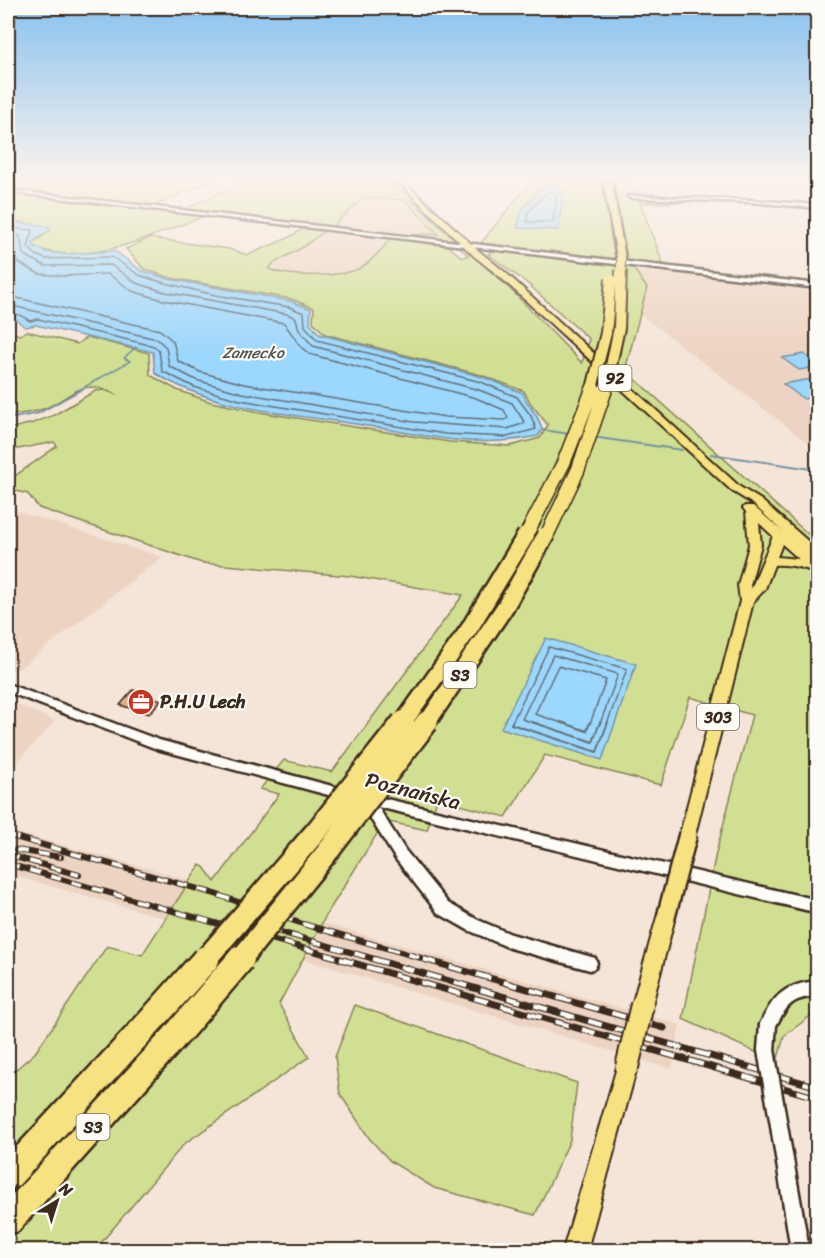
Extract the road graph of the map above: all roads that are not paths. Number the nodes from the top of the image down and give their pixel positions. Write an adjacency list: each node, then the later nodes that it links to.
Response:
1 (408, 238): 5 (street)
2 (463, 238): 5 (main road, 92)
3 (610, 238): 6 (highway, S3)
4 (611, 238): 6 (highway, S3)
5 (471, 245): 7 (street); 8 (main road, 92)
6 (612, 251): 20 (highway, S3, bridge); 21 (highway, S3, bridge)
7 (818, 286)
8 (736, 489): 9 (main road, 92); 10 (main road, 92)
9 (752, 511): 10 (main road, 92); 11 (main road, 303)
10 (786, 535): 11 (main road); 12 (main road, 303); 13 (main road, 92)
11 (756, 545): 14 (main road, 303)
12 (770, 561): 13 (main road); 14 (main road, 303)
13 (816, 564)
14 (747, 600): 22 (main road, 303, bridge)
15 (8, 688): 16 (street, Poznańska)
16 (365, 799): 17 (street, Poznańska); 18 (street)
17 (818, 907)
18 (590, 963)
19 (818, 988): 23 (street, bridge)
20 (8, 1176)
21 (8, 1221)
22 (575, 1251)
23 (800, 1251)

